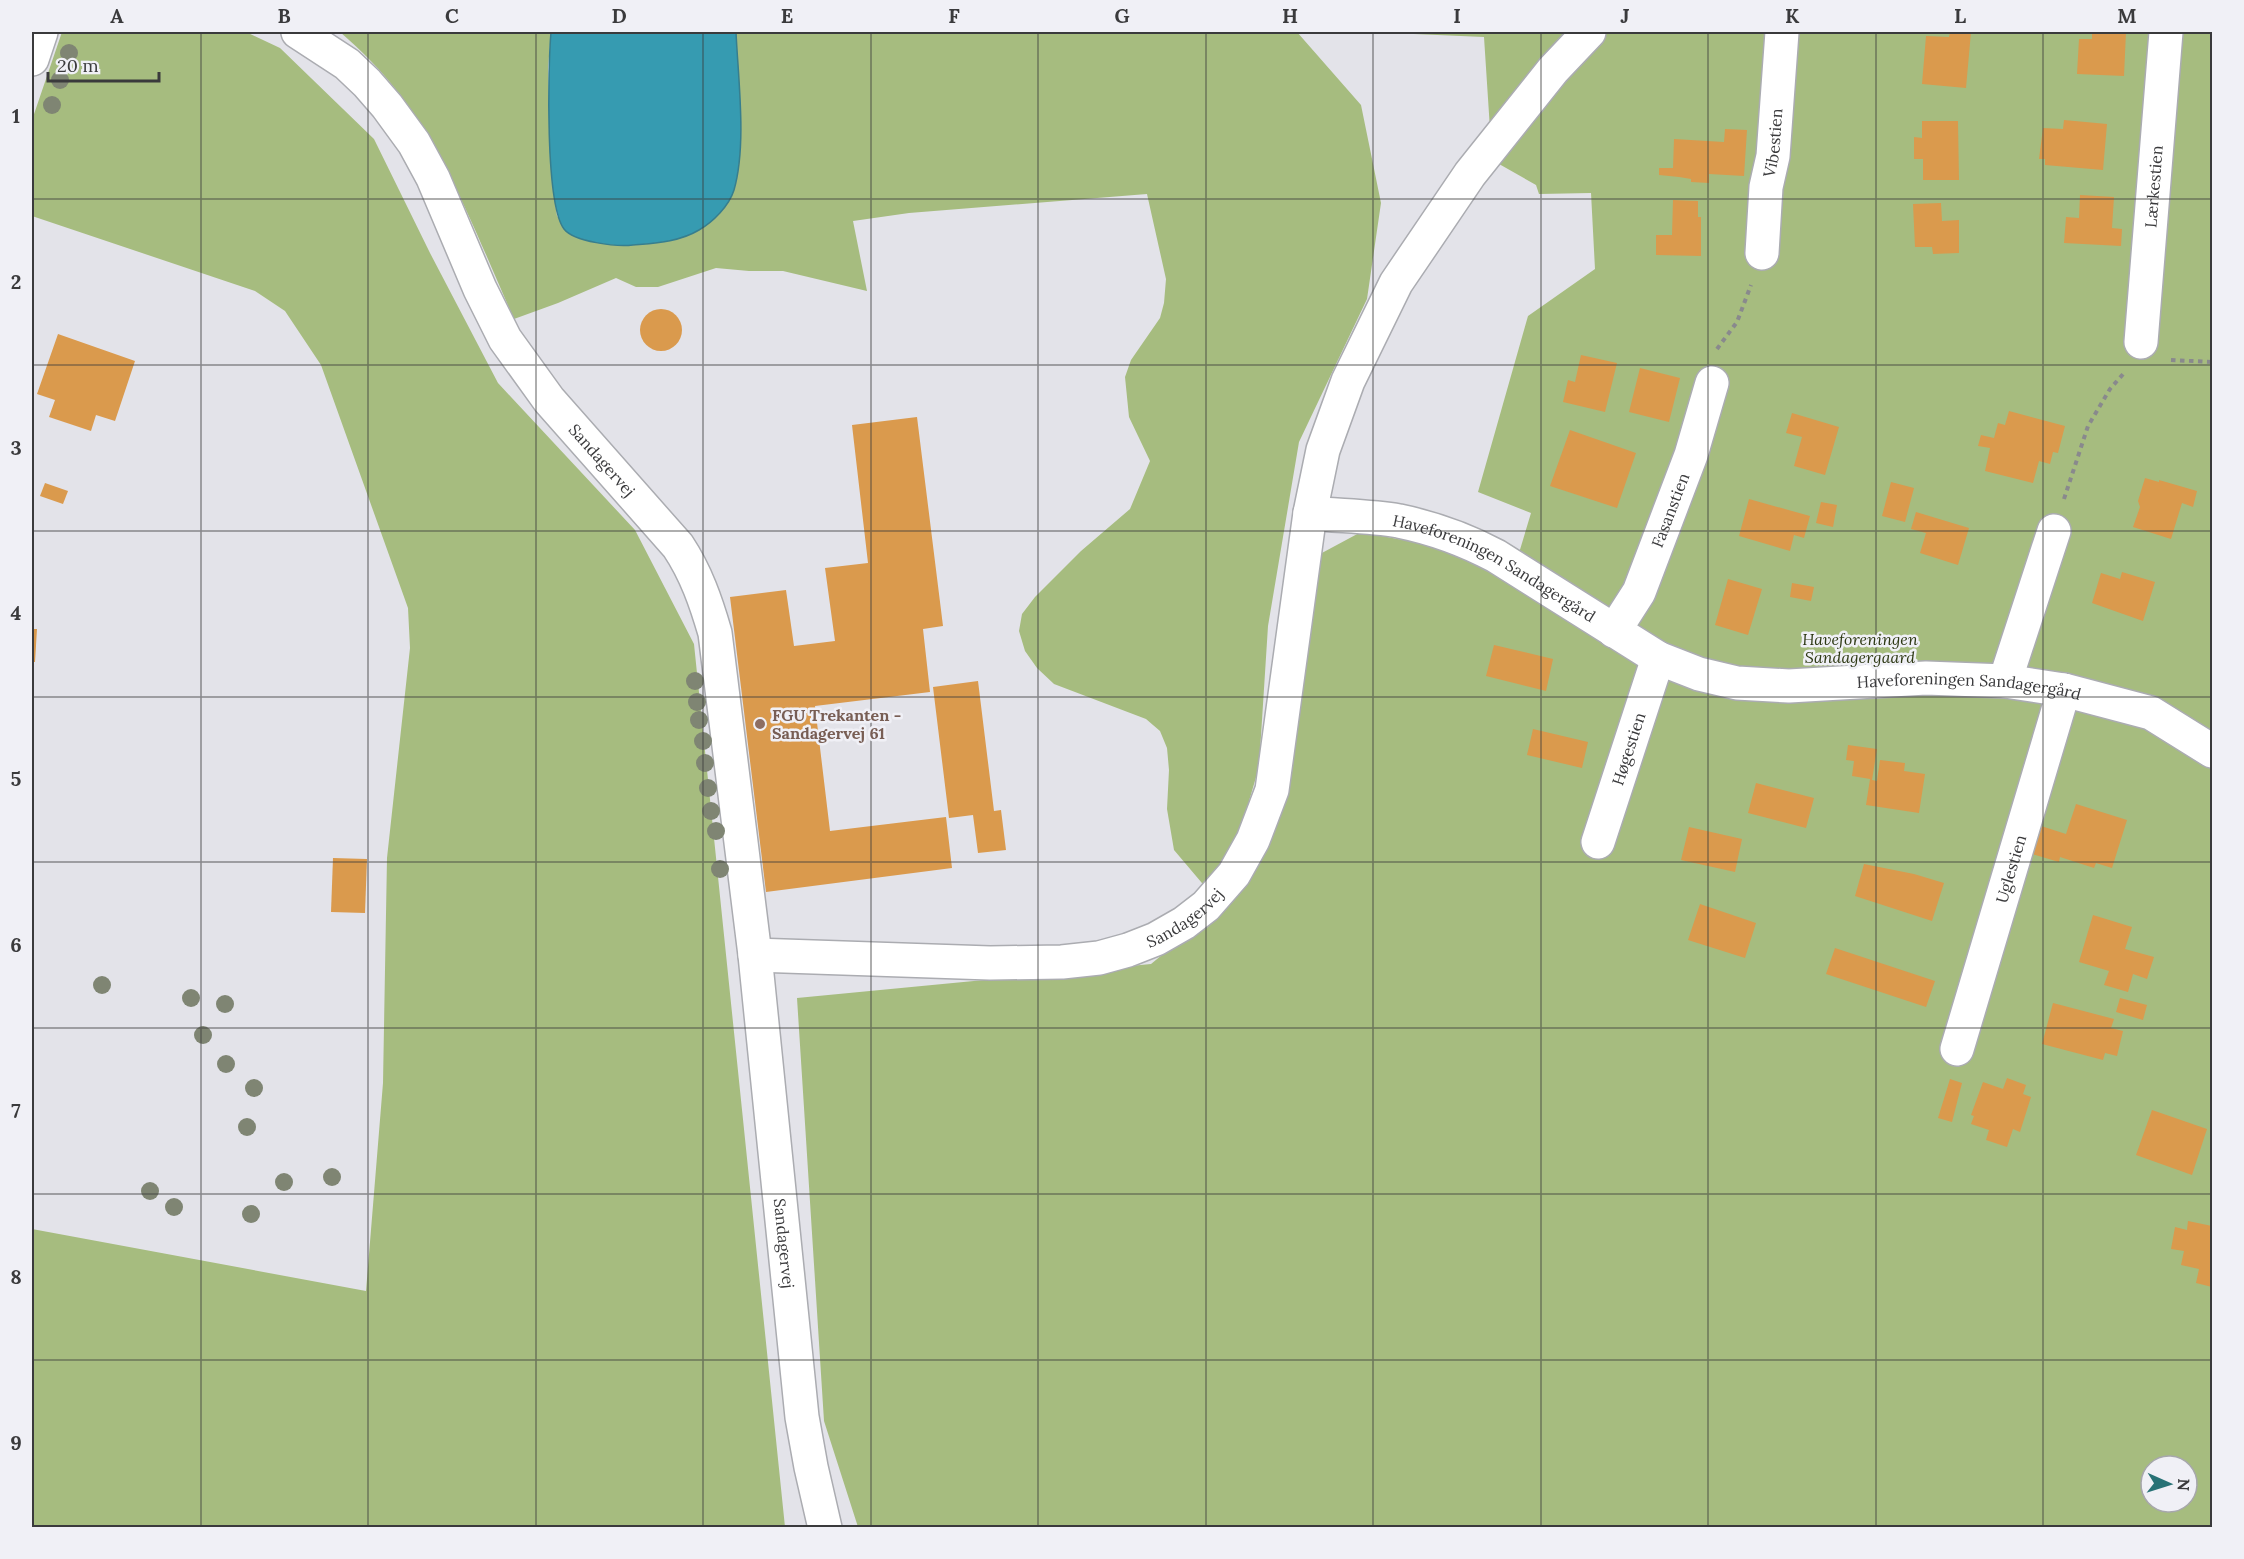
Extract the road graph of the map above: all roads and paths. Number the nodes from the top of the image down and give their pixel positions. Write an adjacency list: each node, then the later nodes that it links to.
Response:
1 (41, 32): 6 (street)
2 (298, 32): 18 (street, Sandagervej)
3 (1589, 32): 10 (street)
4 (1782, 32): 7 (street, Vibestien)
5 (2166, 32): 8 (street, Lærkestien)
6 (32, 59)
7 (1762, 253): 9 (path)
8 (2140, 342): 11 (path)
9 (1712, 383): 12 (street, Fasanstien)
10 (1310, 513): 12 (street, Haveforeningen Sandagergård); 18 (street, Sandagervej)
11 (2054, 531): 14 (street)
12 (1614, 631): 13 (street, Haveforeningen Sandagergård)
13 (1658, 658): 14 (street, Haveforeningen Sandagergård); 17 (street, Høgestien)
14 (2005, 681): 15 (street, Haveforeningen Sandagergård)
15 (2064, 690): 16 (street, Haveforeningen Sandagergård); 19 (street, Uglestien)
16 (2212, 751)
17 (1598, 842)
18 (755, 955): 20 (street, Sandagervej)
19 (1957, 1049)
20 (825, 1527)

